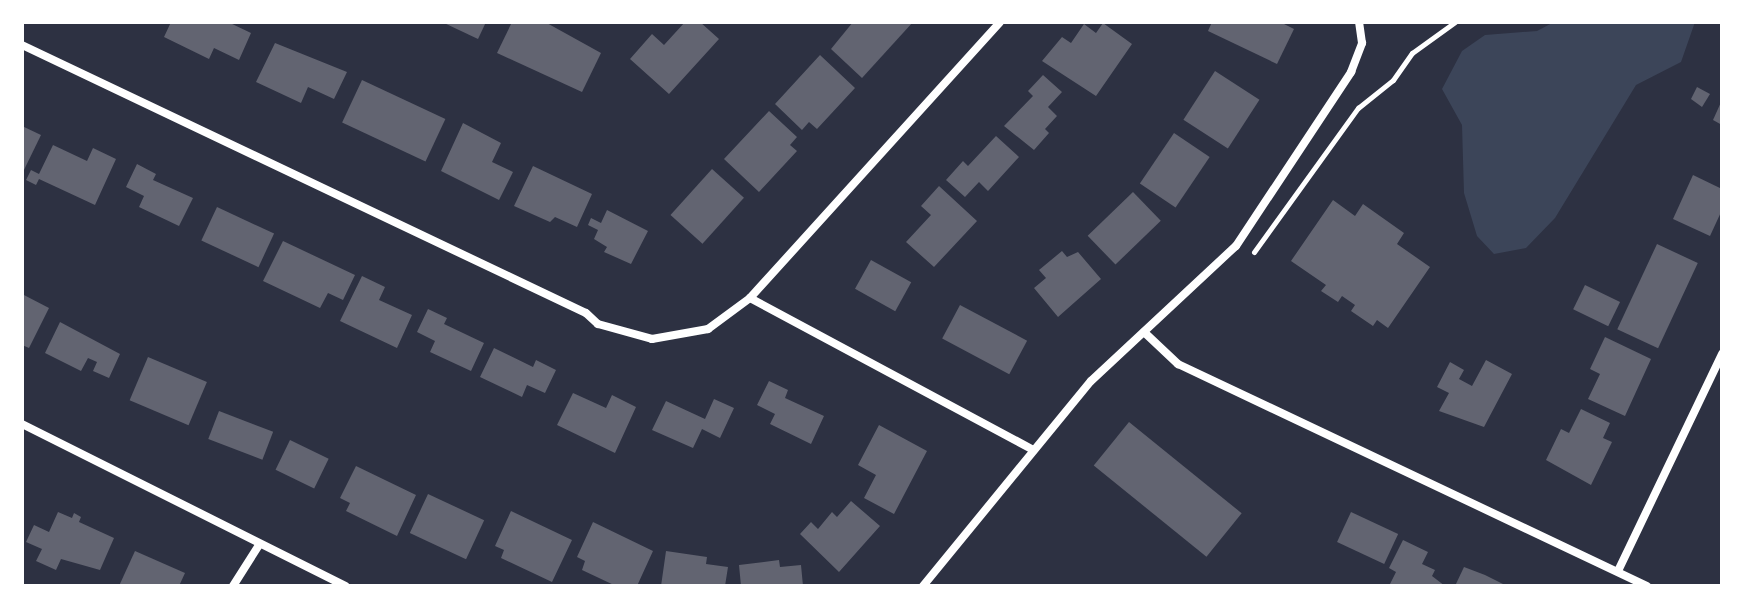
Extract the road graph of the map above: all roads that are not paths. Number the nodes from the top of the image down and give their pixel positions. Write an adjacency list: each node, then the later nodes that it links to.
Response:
1 (1000, 22): 4 (street)
2 (1359, 22): 5 (street)
3 (22, 45): 4 (street)
4 (750, 298): 8 (street)
5 (1144, 332): 8 (street); 10 (street)
6 (1722, 354): 10 (street)
7 (22, 424): 9 (street)
8 (1032, 449): 13 (street)
9 (259, 545): 11 (street); 12 (street)
10 (1618, 571): 14 (street)
11 (233, 586)
12 (346, 586)
13 (923, 586)
14 (1647, 586)

